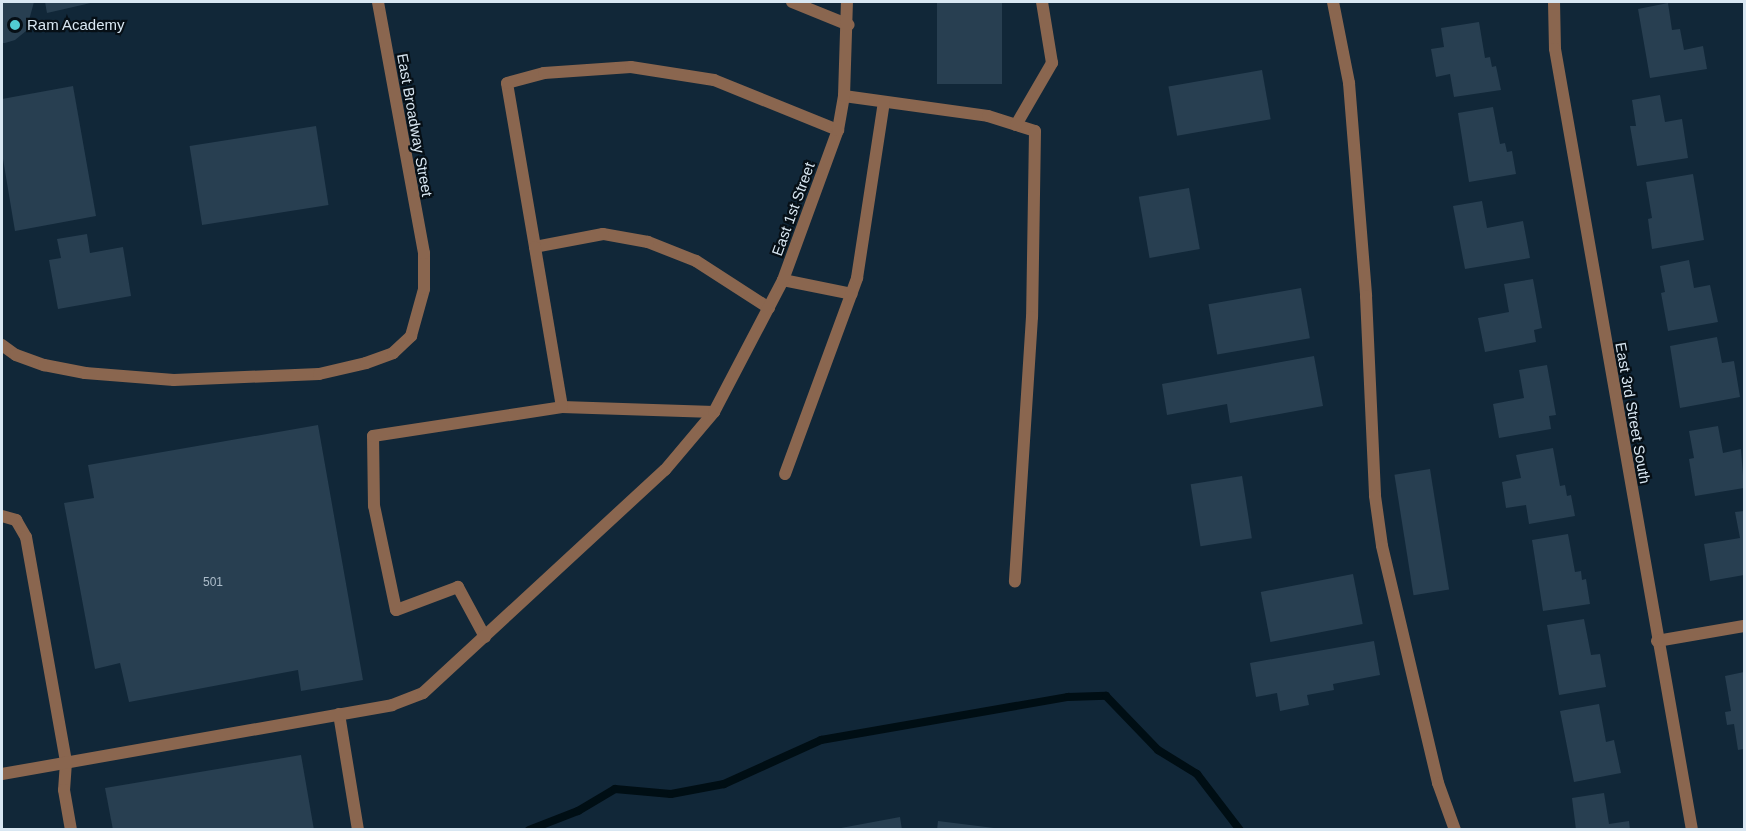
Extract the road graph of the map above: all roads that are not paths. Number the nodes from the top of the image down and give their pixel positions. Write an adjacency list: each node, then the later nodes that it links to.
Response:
1 (378, 2): 16 (street, East Broadway Street)
2 (792, 2): 7 (street)
3 (847, 2): 7 (street, East 1st Street)
4 (1042, 2): 10 (street)
5 (1333, 2): 30 (street)
6 (1554, 2): 24 (street, East 3rd Street South)
7 (849, 25): 8 (street, East 1st Street)
8 (844, 96): 9 (street); 11 (street, East 1st Street)
9 (884, 102): 10 (street); 14 (street)
10 (1016, 125): 21 (street)
11 (838, 130): 12 (street); 13 (street, East 1st Street)
12 (535, 247): 15 (street); 17 (street)
13 (783, 280): 14 (street); 15 (street, East 1st Street)
14 (852, 294): 19 (street)
15 (770, 308): 18 (street, East 1st Street)
16 (2, 345)
17 (562, 407): 18 (street); 23 (street)
18 (714, 412): 23 (street, East 1st Street)
19 (785, 474)
20 (2, 516): 26 (street)
21 (1015, 581)
22 (1744, 626): 24 (street)
23 (485, 637): 25 (street, East 1st Street)
24 (1657, 641): 31 (street, East 3rd Street South)
25 (339, 714): 26 (street, East 1st Street); 29 (street)
26 (66, 762): 27 (street, East 1st Street); 28 (street)
27 (2, 774)
28 (71, 830)
29 (358, 830)
30 (1455, 830)
31 (1692, 830)

